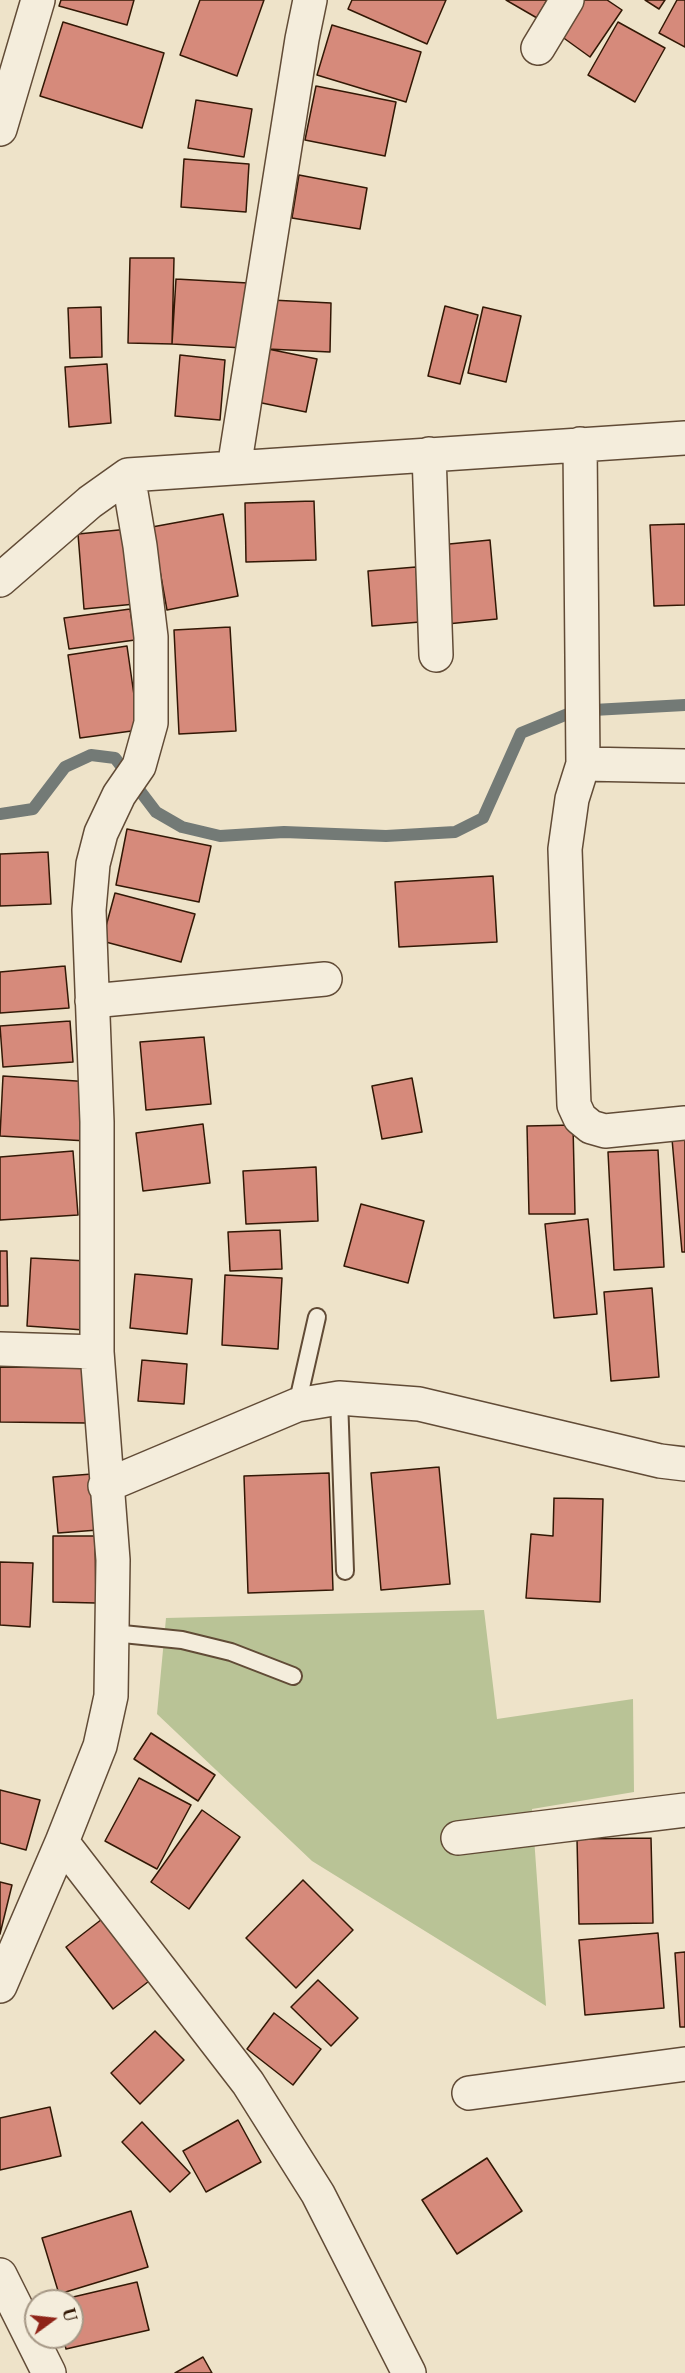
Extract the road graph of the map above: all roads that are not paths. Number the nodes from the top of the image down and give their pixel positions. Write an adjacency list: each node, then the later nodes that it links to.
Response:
1 (38, 0): 5 (street)
2 (310, 0): 9 (street)
3 (567, 0): 4 (street)
4 (538, 48)
5 (0, 129)
6 (685, 438): 7 (street)
7 (580, 444): 8 (street); 13 (street)
8 (429, 454): 9 (street); 12 (street)
9 (234, 468): 10 (street)
10 (128, 475): 11 (street); 16 (street)
11 (0, 580)
12 (436, 655)
13 (583, 750): 14 (street); 17 (street)
14 (685, 766)
15 (325, 980): 16 (street)
16 (92, 1001): 20 (street)
17 (685, 1123)
18 (317, 1317): 22 (lane)
19 (0, 1349): 20 (street)
20 (97, 1352): 24 (street)
21 (339, 1398): 22 (street); 23 (street); 25 (lane)
22 (297, 1405): 24 (street)
23 (685, 1464)
24 (105, 1486): 26 (street)
25 (345, 1571)
26 (113, 1633): 27 (lane); 30 (street)
27 (293, 1676)
28 (685, 1810): 29 (street)
29 (458, 1838)
30 (62, 1842): 31 (street); 36 (street)
31 (0, 1986)
32 (685, 2064): 33 (street)
33 (469, 2093)
34 (0, 2275): 35 (street)
35 (49, 2373)
36 (409, 2373)

